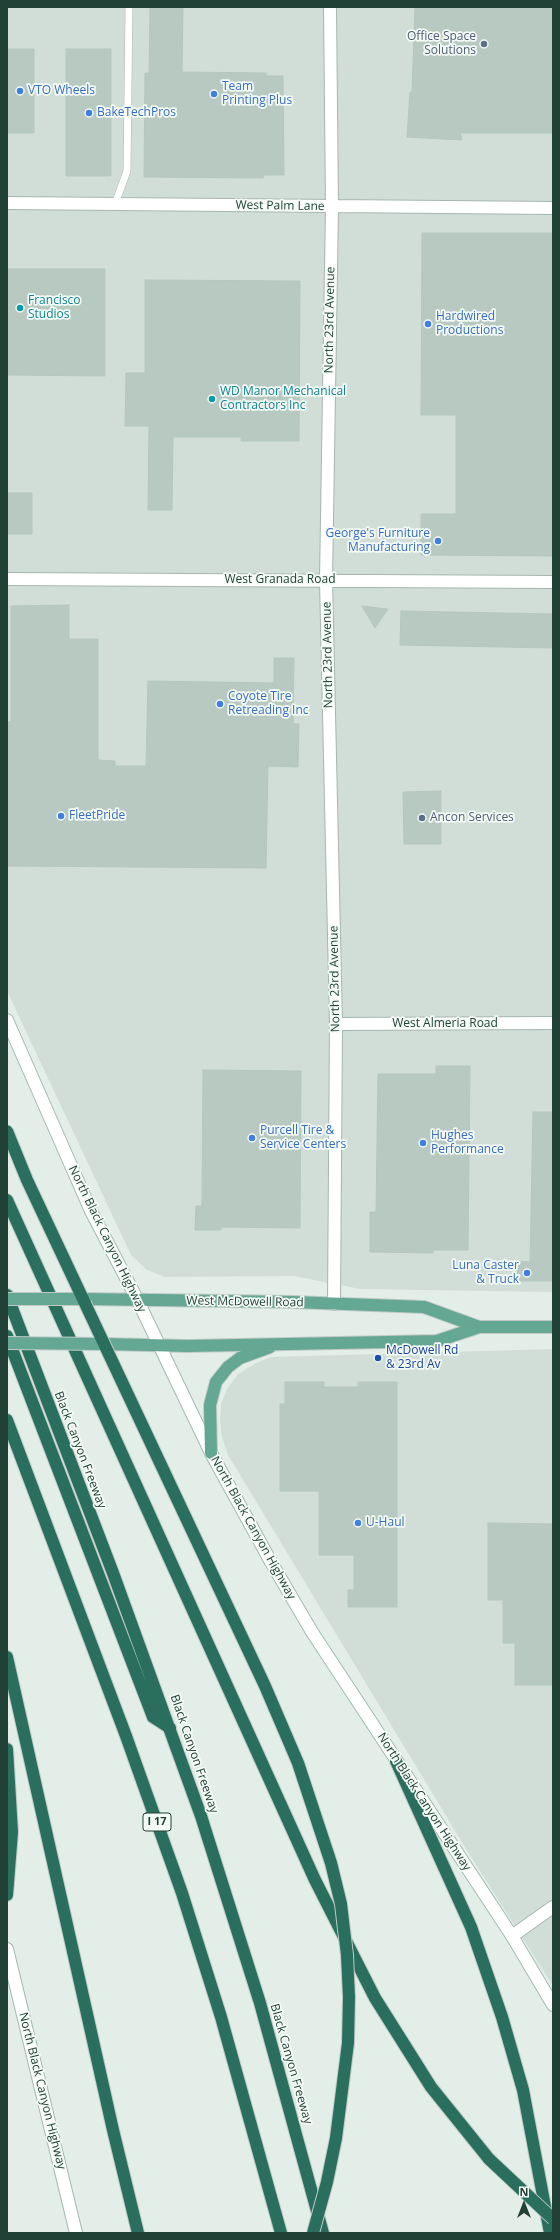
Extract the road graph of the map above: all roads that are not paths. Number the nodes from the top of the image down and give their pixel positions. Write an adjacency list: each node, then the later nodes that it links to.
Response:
1 (128, 7): 4 (lane)
2 (330, 7): 5 (street, North 23rd Avenue)
3 (7, 203): 4 (street, West Palm Lane)
4 (115, 204): 5 (street, West Palm Lane)
5 (332, 206): 6 (street, West Palm Lane); 8 (street, North 23rd Avenue)
6 (553, 208)
7 (7, 579): 8 (street, West Granada Road)
8 (326, 580): 9 (street, West Granada Road); 12 (street, North 23rd Avenue)
9 (553, 582)
10 (7, 1020): 17 (street, North Black Canyon Highway)
11 (553, 1023): 12 (street, West Almeria Road)
12 (336, 1024): 18 (street, North 23rd Avenue)
13 (7, 1131): 40 (highway, bridge)
14 (7, 1200): 36 (highway, bridge)
15 (7, 1295): 28 (highway, Black Canyon Freeway)
16 (7, 1298): 17 (main road, West McDowell Road, bridge)
17 (137, 1299): 18 (main road, West McDowell Road); 24 (street, North Black Canyon Highway)
18 (334, 1304): 19 (main road, West McDowell Road)
19 (480, 1327): 20 (main road, West McDowell Road); 23 (main road, West McDowell Road)
20 (553, 1327)
21 (7, 1336): 28 (highway)
22 (7, 1343): 24 (main road, West McDowell Road, bridge)
23 (280, 1344): 24 (main road, West McDowell Road); 26 (main road)
24 (159, 1346): 26 (street, North Black Canyon Highway)
25 (7, 1420): 39 (highway, I 17)
26 (211, 1453): 30 (street, North Black Canyon Highway)
27 (7, 1657): 38 (highway)
28 (170, 1728): 41 (highway, Black Canyon Freeway)
29 (7, 1749): 31 (highway)
30 (396, 1761): 33 (street, North Black Canyon Highway); 42 (highway)
31 (7, 1895)
32 (553, 1907): 33 (street)
33 (512, 1936): 35 (street, North Black Canyon Highway)
34 (7, 1949): 37 (street, North Black Canyon Highway)
35 (553, 2005)
36 (553, 2219)
37 (76, 2233)
38 (138, 2233)
39 (281, 2233)
40 (312, 2233)
41 (322, 2233)
42 (550, 2233)

